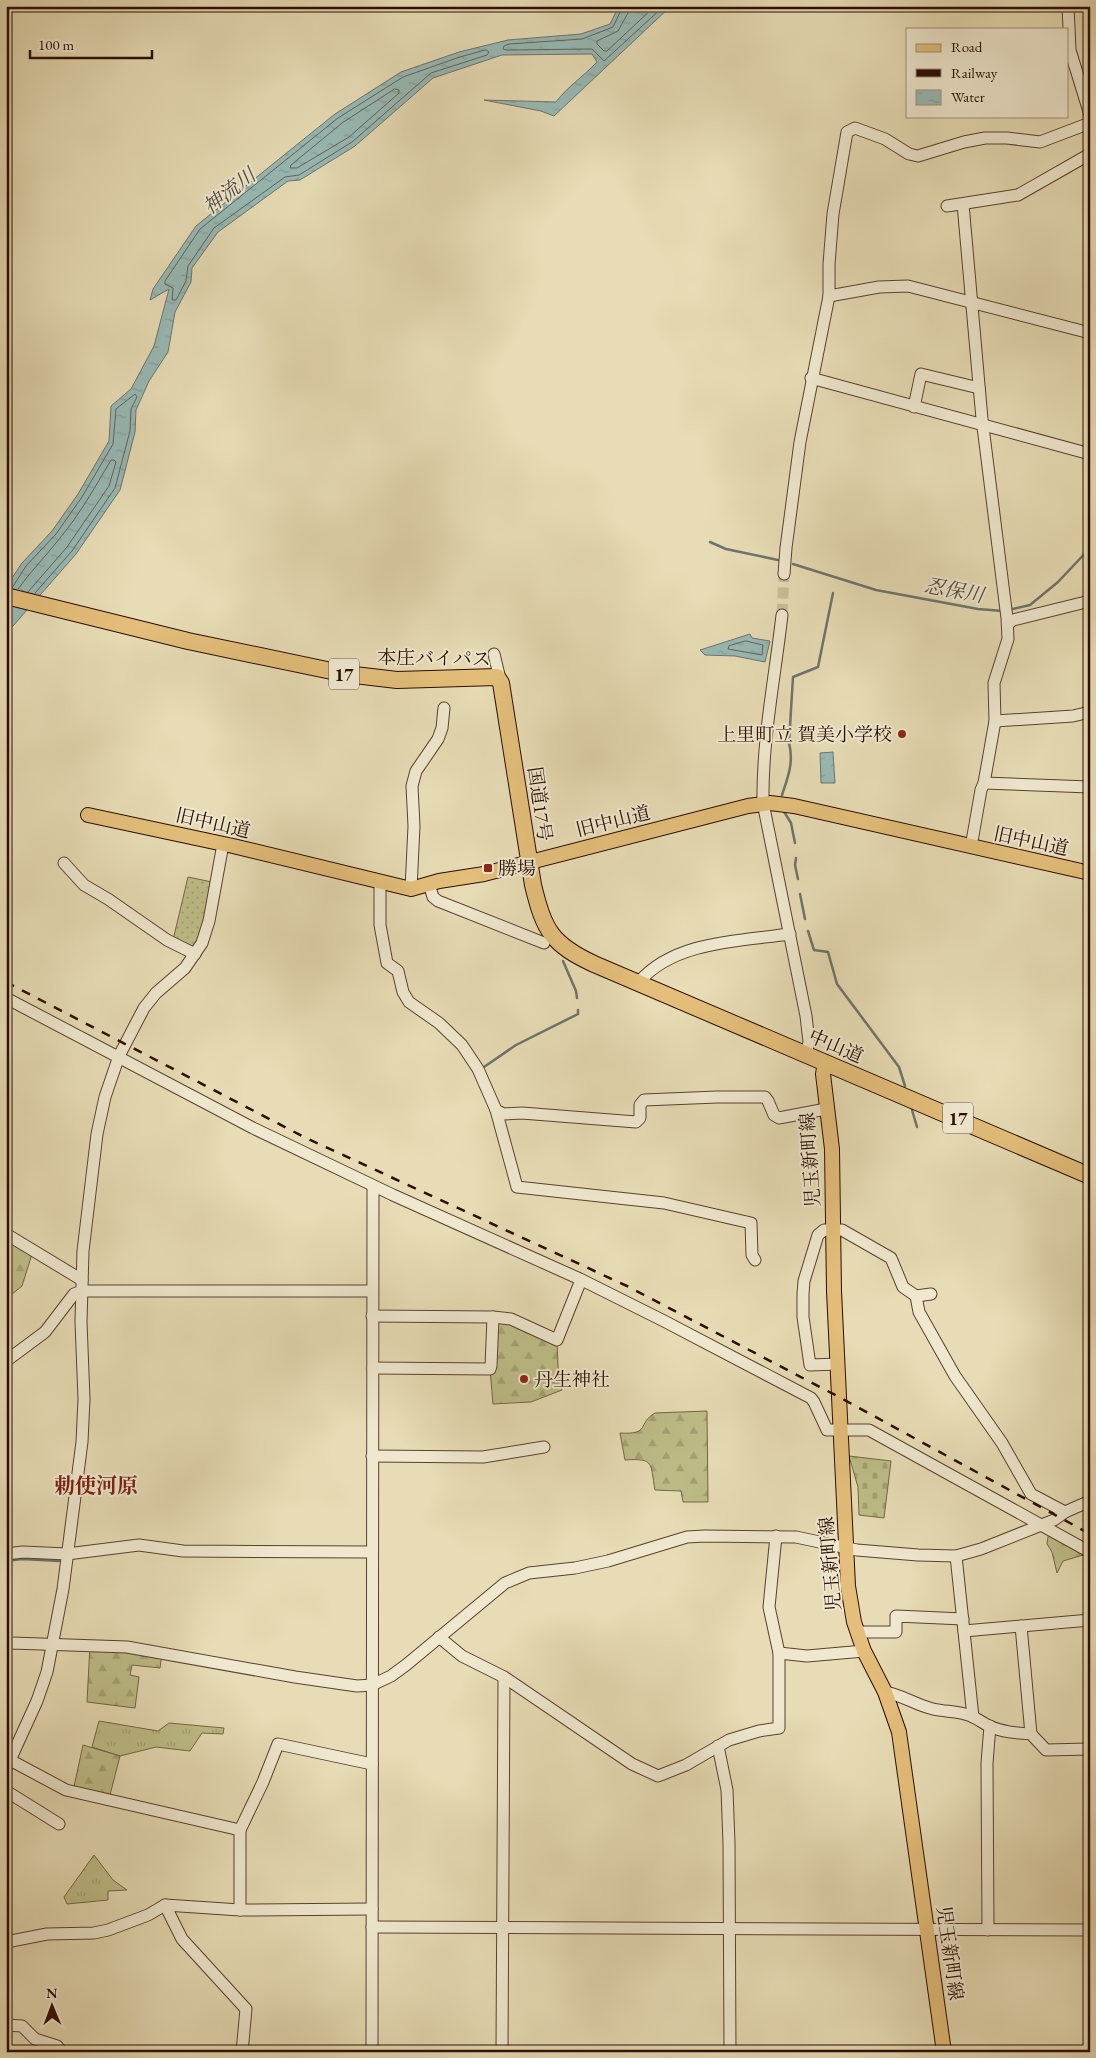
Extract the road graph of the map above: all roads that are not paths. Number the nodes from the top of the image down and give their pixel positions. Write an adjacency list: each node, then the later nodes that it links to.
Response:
1 (1068, 6): 2 (street)
2 (1090, 116)
3 (1090, 123): 7 (street)
4 (1090, 154): 5 (street)
5 (963, 204): 6 (street); 8 (street)
6 (947, 206)
7 (829, 296): 8 (street); 10 (street)
8 (971, 301): 9 (street); 11 (street)
9 (1090, 333)
10 (811, 378): 12 (street); 15 (street)
11 (979, 388): 12 (street); 13 (street)
12 (914, 407): 13 (street)
13 (982, 426): 14 (street); 19 (street)
14 (1090, 454)
15 (784, 574)
16 (6, 596): 21 (highway, 本庄バイパス / 17)
17 (1090, 601): 19 (street)
18 (782, 615): 27 (street)
19 (1007, 615): 24 (street)
20 (494, 654): 21 (street)
21 (501, 683): 31 (highway, 国道17号 / 17)
22 (444, 708): 36 (street)
23 (1090, 712): 24 (street)
24 (995, 721): 25 (street)
25 (984, 784): 26 (street); 30 (street)
26 (1090, 787)
27 (763, 804): 30 (main road, 旧中山道); 31 (main road, 旧中山道); 37 (street)
28 (88, 815): 29 (main road, 旧中山道)
29 (223, 844): 34 (main road, 旧中山道); 40 (street)
30 (971, 847): 33 (main road, 旧中山道)
31 (529, 862): 35 (main road, 旧中山道); 39 (highway, 国道17号 / 17)
32 (64, 863): 40 (street)
33 (1090, 873)
34 (380, 882): 36 (main road, 旧中山道); 47 (street)
35 (430, 884): 36 (main road, 旧中山道); 38 (street)
36 (411, 889)
37 (790, 934): 41 (street); 43 (street)
38 (544, 943)
39 (567, 951): 41 (highway, 中山道 / 17)
40 (195, 954): 44 (street)
41 (639, 982): 43 (highway, 中山道 / 17)
42 (6, 998): 44 (street)
43 (806, 1054): 45 (highway, 中山道 / 17)
44 (119, 1056): 49 (street); 54 (street)
45 (825, 1062): 46 (main road, 児玉新町線); 48 (highway, 中山道 / 17)
46 (826, 1109): 47 (street); 50 (main road, 児玉新町線)
47 (496, 1110): 52 (street)
48 (1090, 1176)
49 (373, 1186): 53 (street); 55 (street)
50 (833, 1230): 57 (street); 61 (main road, 児玉新町線); 61 (street)
51 (6, 1234): 54 (street)
52 (755, 1260)
53 (581, 1280): 59 (street); 63 (street)
54 (82, 1286): 55 (street); 60 (street); 74 (street)
55 (372, 1291): 58 (street)
56 (931, 1294): 57 (street)
57 (916, 1296): 67 (street)
58 (372, 1316): 59 (street); 62 (street)
59 (493, 1317): 62 (street)
60 (6, 1361)
61 (838, 1364): 63 (main road, 児玉新町線)
62 (373, 1368): 65 (street)
63 (840, 1430): 68 (street); 70 (main road, 児玉新町線)
64 (544, 1447): 65 (street)
65 (372, 1456): 71 (street)
66 (1090, 1502): 67 (street)
67 (1066, 1512): 68 (street)
68 (1040, 1526): 72 (street); 75 (street)
69 (776, 1536): 70 (street); 81 (street); 85 (street)
70 (846, 1548): 75 (street); 79 (main road, 児玉新町線)
71 (372, 1552): 74 (street); 87 (street)
72 (1090, 1552)
73 (6, 1554): 74 (street)
74 (66, 1554): 82 (street)
75 (956, 1556): 76 (street)
76 (962, 1619): 79 (street); 80 (street)
77 (1090, 1620): 78 (street)
78 (1020, 1626): 80 (street); 91 (street)
79 (857, 1632): 84 (main road, 児玉新町線)
80 (964, 1632): 89 (street)
81 (439, 1637): 86 (street); 87 (street)
82 (53, 1644): 83 (street); 87 (street); 94 (street)
83 (6, 1646)
84 (864, 1651): 85 (street); 88 (main road, 児玉新町線)
85 (779, 1653): 92 (street)
86 (504, 1677): 92 (street); 104 (street)
87 (372, 1685): 95 (street)
88 (885, 1692): 89 (street); 105 (main road, 児玉新町線)
89 (973, 1716): 90 (street)
90 (990, 1726): 91 (street); 106 (street)
91 (1031, 1734): 93 (street)
92 (718, 1746): 103 (street)
93 (1090, 1749)
94 (9, 1758): 98 (street)
95 (372, 1764): 98 (street); 100 (street)
96 (6, 1791): 97 (street)
97 (59, 1824)
98 (240, 1830): 101 (street)
99 (165, 1906): 101 (street); 108 (street); 111 (street)
100 (372, 1909): 101 (street); 102 (street)
101 (240, 1910)
102 (372, 1927): 104 (street); 112 (street)
103 (729, 1928): 104 (street); 105 (street); 114 (street)
104 (502, 1929): 113 (street)
105 (927, 1929): 106 (street); 115 (main road, 児玉新町線)
106 (988, 1930): 107 (street)
107 (1090, 1930)
108 (6, 1942)
109 (6, 2025): 110 (street)
110 (62, 2052)
111 (242, 2052)
112 (372, 2052)
113 (502, 2052)
114 (730, 2052)
115 (944, 2052)

